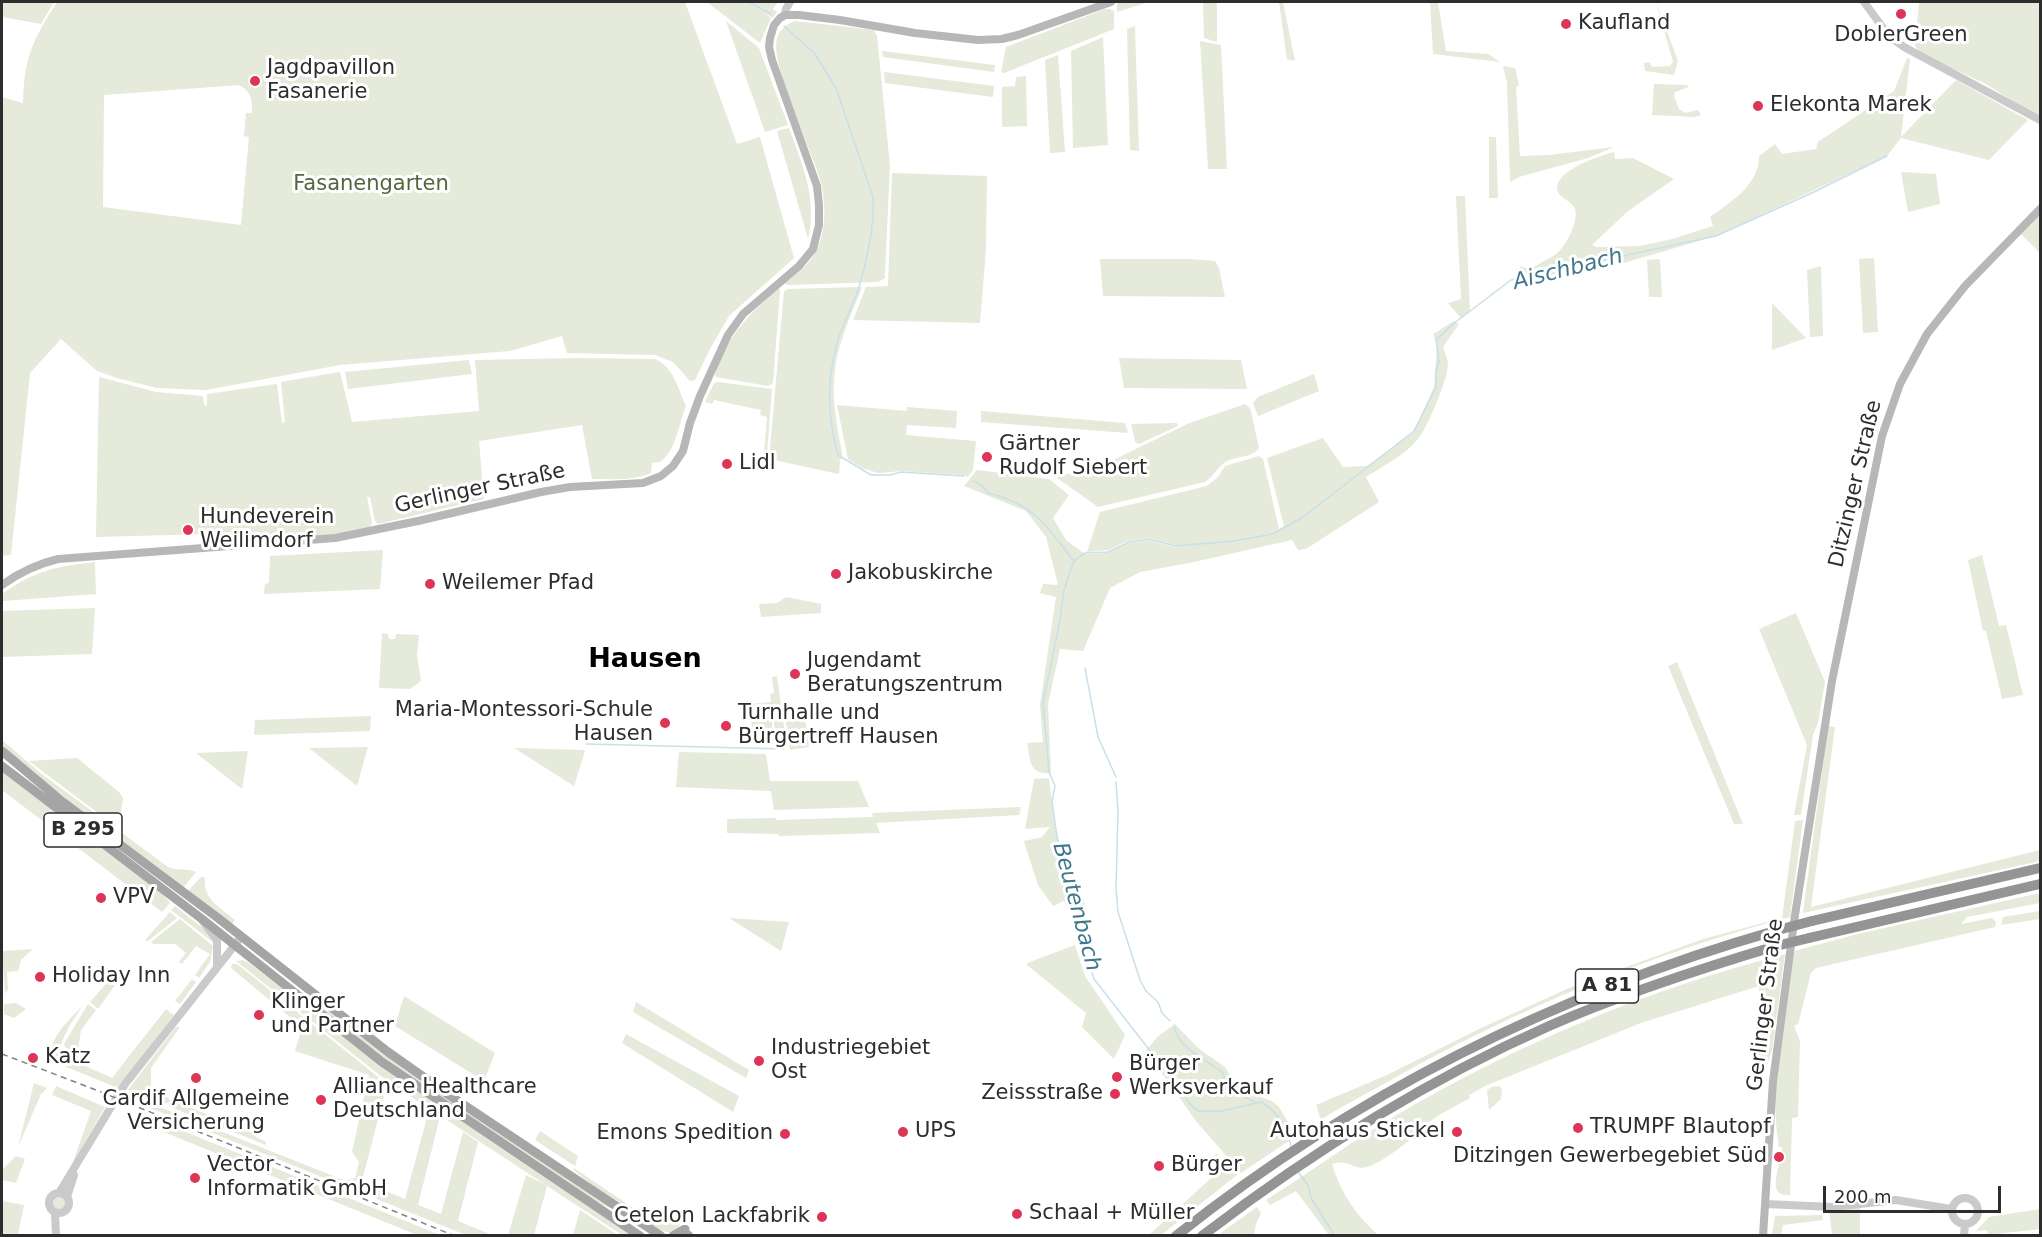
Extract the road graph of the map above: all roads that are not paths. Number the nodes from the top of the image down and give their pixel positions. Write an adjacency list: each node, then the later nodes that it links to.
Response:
1 (790, 2): 4 (street)
2 (1111, 2): 4 (main road)
3 (1864, 2): 5 (street)
4 (785, 15): 7 (main road, Gerlinger Straße)
5 (2040, 120)
6 (2040, 209): 10 (main road, Ditzinger Straße)
7 (2, 585)
8 (2, 751): 14 (main road, B 295)
9 (2, 766): 13 (main road, B 295)
10 (1810, 815): 20 (main road, Gerlinger Straße)
11 (2040, 868): 29 (highway, A 81, bridge)
12 (2040, 884): 30 (highway, A 81, bridge)
13 (202, 919): 15 (main road, B 295); 16 (street)
14 (242, 937): 15 (street); 25 (main road, B 295)
15 (234, 945): 16 (street); 27 (main road, B 295)
16 (217, 967): 17 (street)
17 (76, 1166): 18 (street); 19 (street)
18 (59, 1193): 19 (street); 22 (street)
19 (67, 1197): 22 (street)
20 (1766, 1204): 21 (street); 31 (main road, Gerlinger Straße)
21 (1951, 1209): 23 (street); 23 (street)
22 (58, 1213): 26 (street)
23 (1965, 1224): 32 (street)
24 (687, 1233): 28 (main road)
25 (661, 1235)
26 (56, 1236)
27 (640, 1236)
28 (673, 1236)
29 (1176, 1236)
30 (1202, 1236)
31 (1763, 1236)
32 (1964, 1236)

